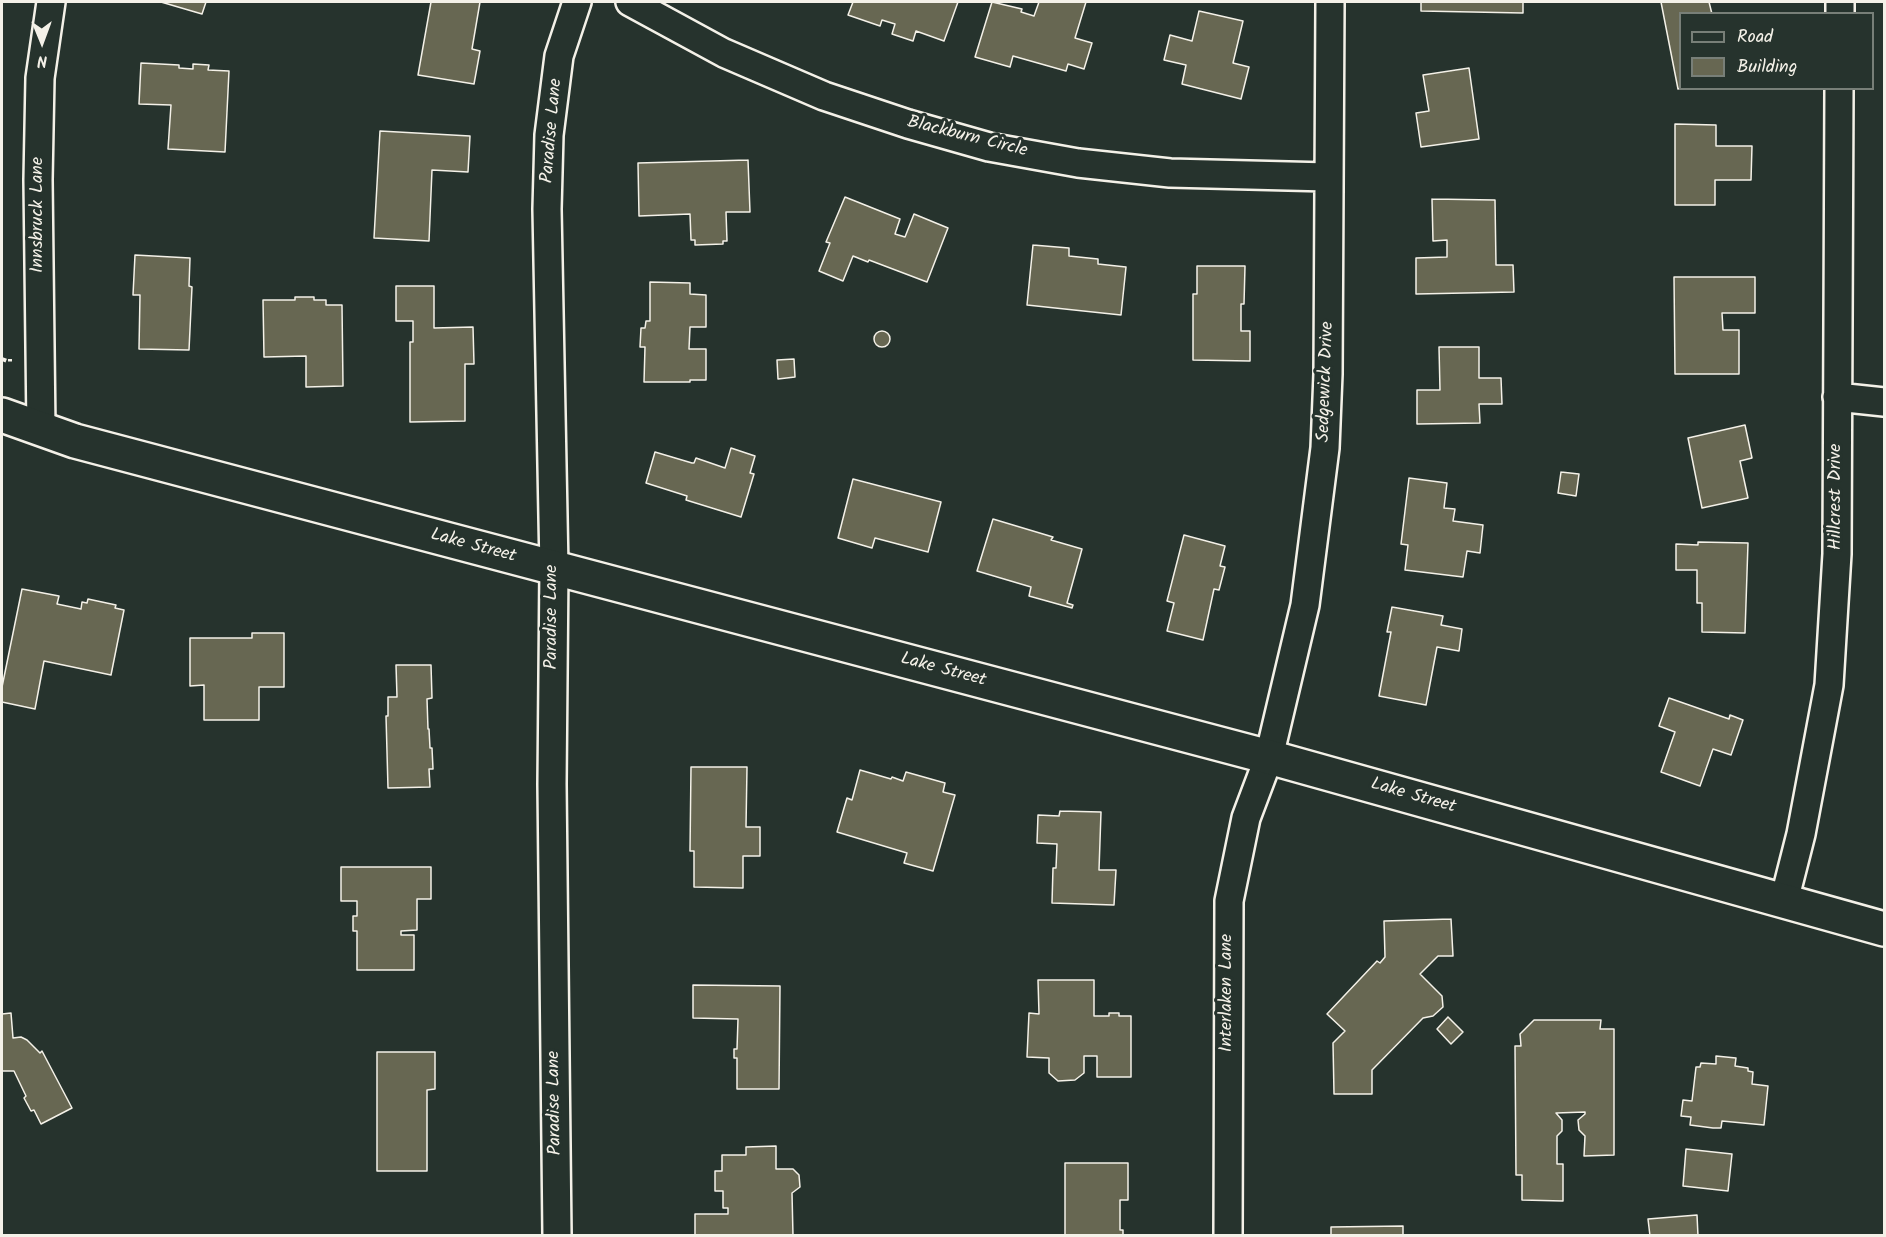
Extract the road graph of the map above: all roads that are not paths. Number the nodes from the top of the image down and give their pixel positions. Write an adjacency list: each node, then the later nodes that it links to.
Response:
1 (51, 2): 10 (street, Innsbruck Lane)
2 (577, 2): 11 (street, Paradise Lane)
3 (630, 2): 6 (street, Blackburn Circle)
4 (1329, 2): 6 (street, Sedgewick Drive)
5 (1839, 90): 7 (street, Hillcrest Drive)
6 (1328, 177): 12 (street, Sedgewick Drive)
7 (1837, 397): 8 (street); 13 (street, Hillcrest Drive)
8 (1884, 402)
9 (2, 415): 10 (street, Lake Street)
10 (41, 429): 11 (street, Lake Street)
11 (554, 568): 12 (street, Lake Street); 15 (street, Paradise Lane)
12 (1269, 757): 13 (street, Lake Street); 16 (street, Interlaken Lane)
13 (1784, 901): 14 (street, Lake Street)
14 (1884, 929)
15 (557, 1236)
16 (1227, 1236)

